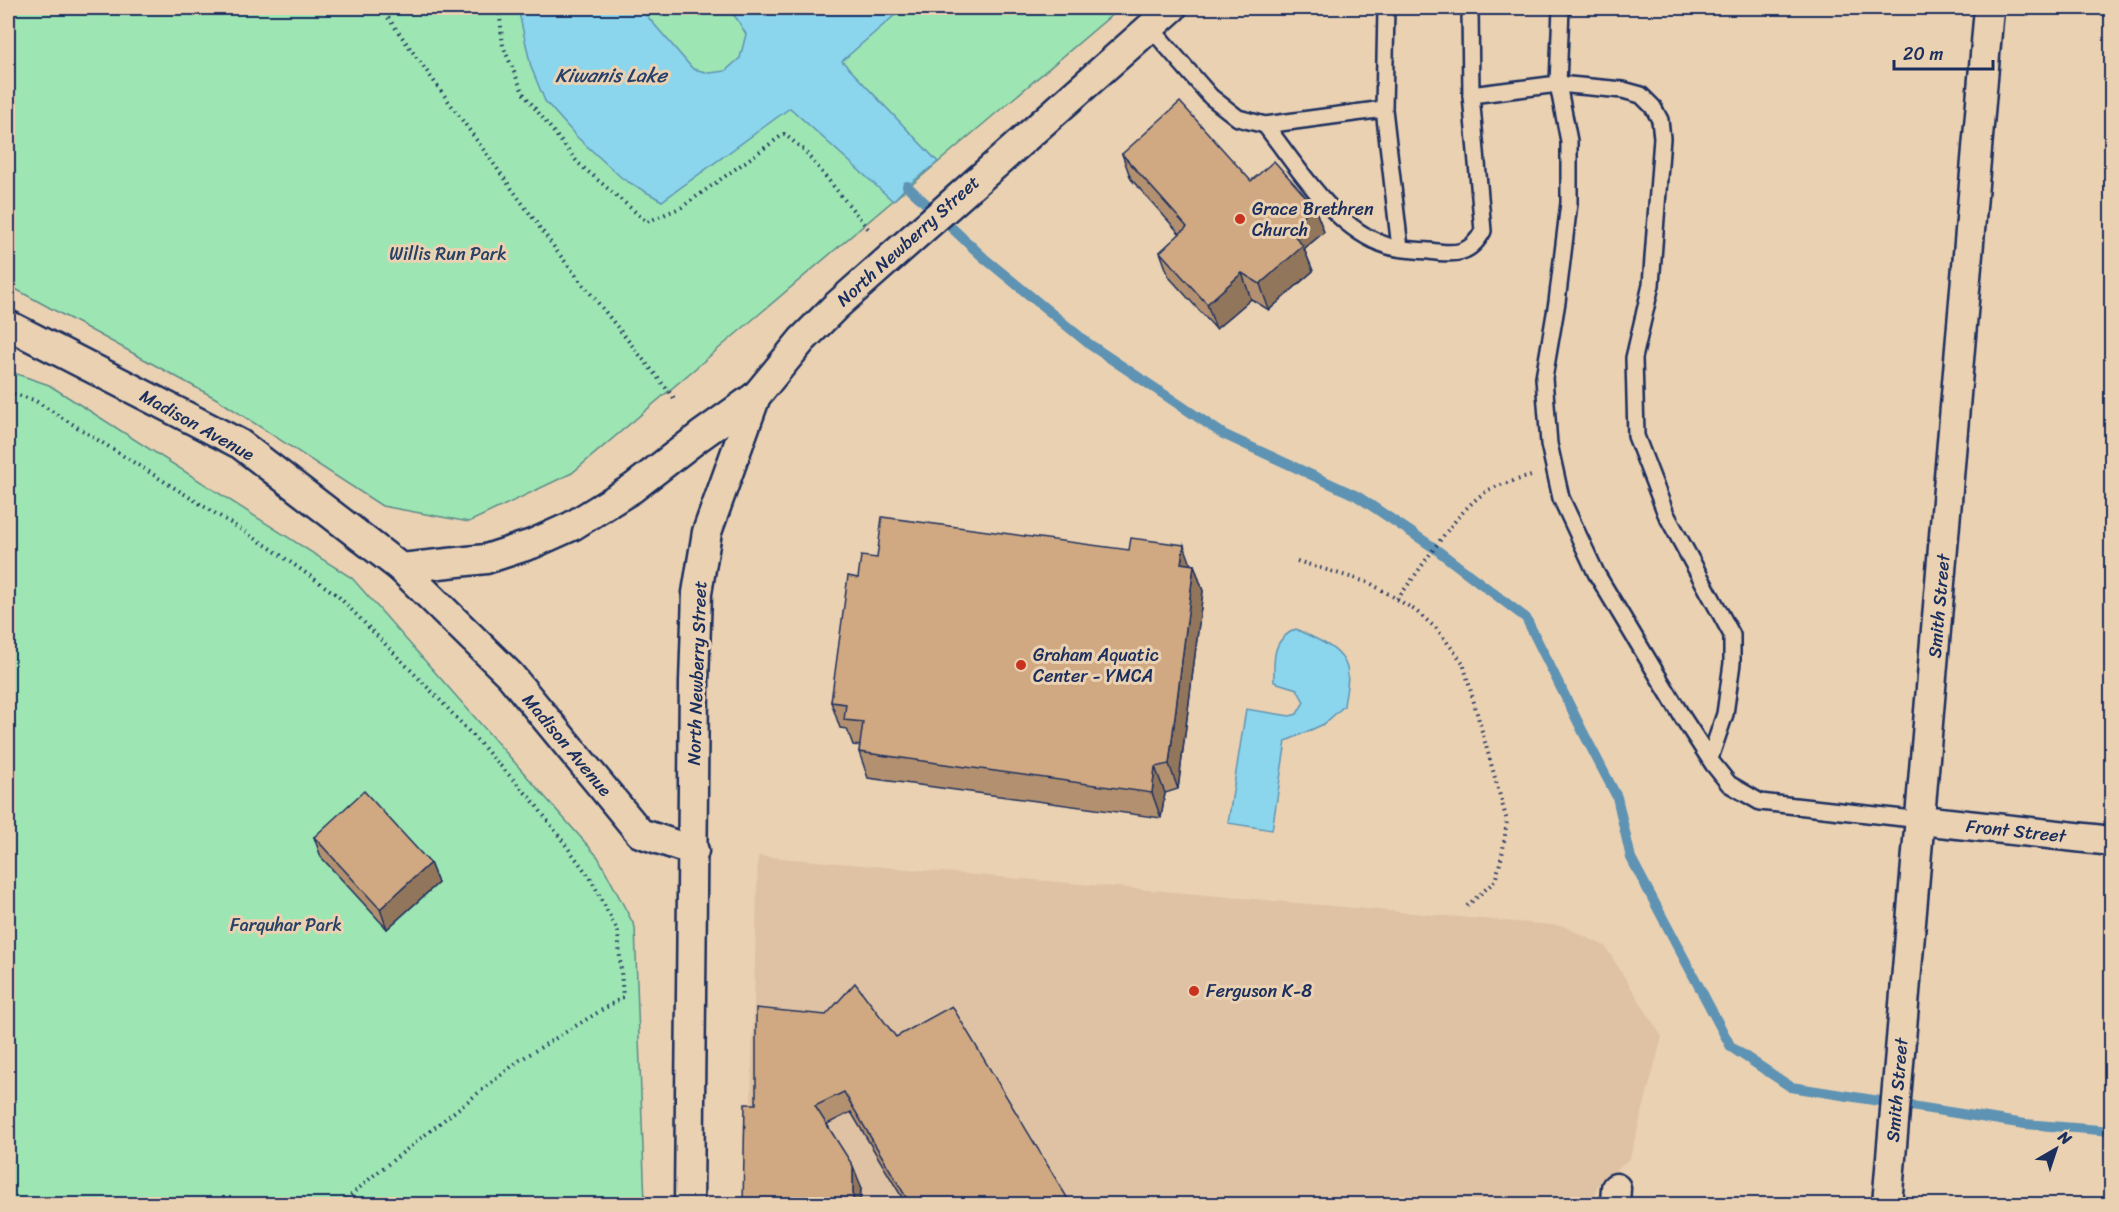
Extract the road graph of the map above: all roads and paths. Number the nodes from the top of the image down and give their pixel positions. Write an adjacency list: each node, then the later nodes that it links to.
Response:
1 (381, 8): 18 (path)
2 (499, 8): 13 (path)
3 (1172, 8): 8 (street, North Newberry Street)
4 (1386, 8): 11 (lane)
5 (1470, 8): 10 (lane)
6 (1561, 8): 9 (lane)
7 (1989, 8): 24 (street, Smith Street)
8 (1150, 27): 12 (lane); 17 (street, North Newberry Street)
9 (1557, 84): 10 (lane); 19 (lane); 23 (lane)
10 (1471, 95): 14 (lane)
11 (1384, 109): 12 (lane); 14 (lane)
12 (1265, 125): 14 (lane)
13 (870, 231)
14 (1400, 248)
15 (8, 326): 21 (street, Madison Avenue)
16 (8, 392): 28 (path)
17 (756, 396): 21 (street); 26 (street, North Newberry Street)
18 (674, 398)
19 (1555, 471): 22 (path); 23 (lane)
20 (1297, 561): 22 (path)
21 (401, 568): 26 (street, Madison Avenue)
22 (1397, 599): 27 (path)
23 (1710, 758): 24 (lane)
24 (1921, 820): 25 (street, Front Street); 30 (street, Smith Street)
25 (2112, 841)
26 (694, 850): 29 (street, North Newberry Street)
27 (1467, 906)
28 (341, 1204)
29 (689, 1204)
30 (1887, 1204)

